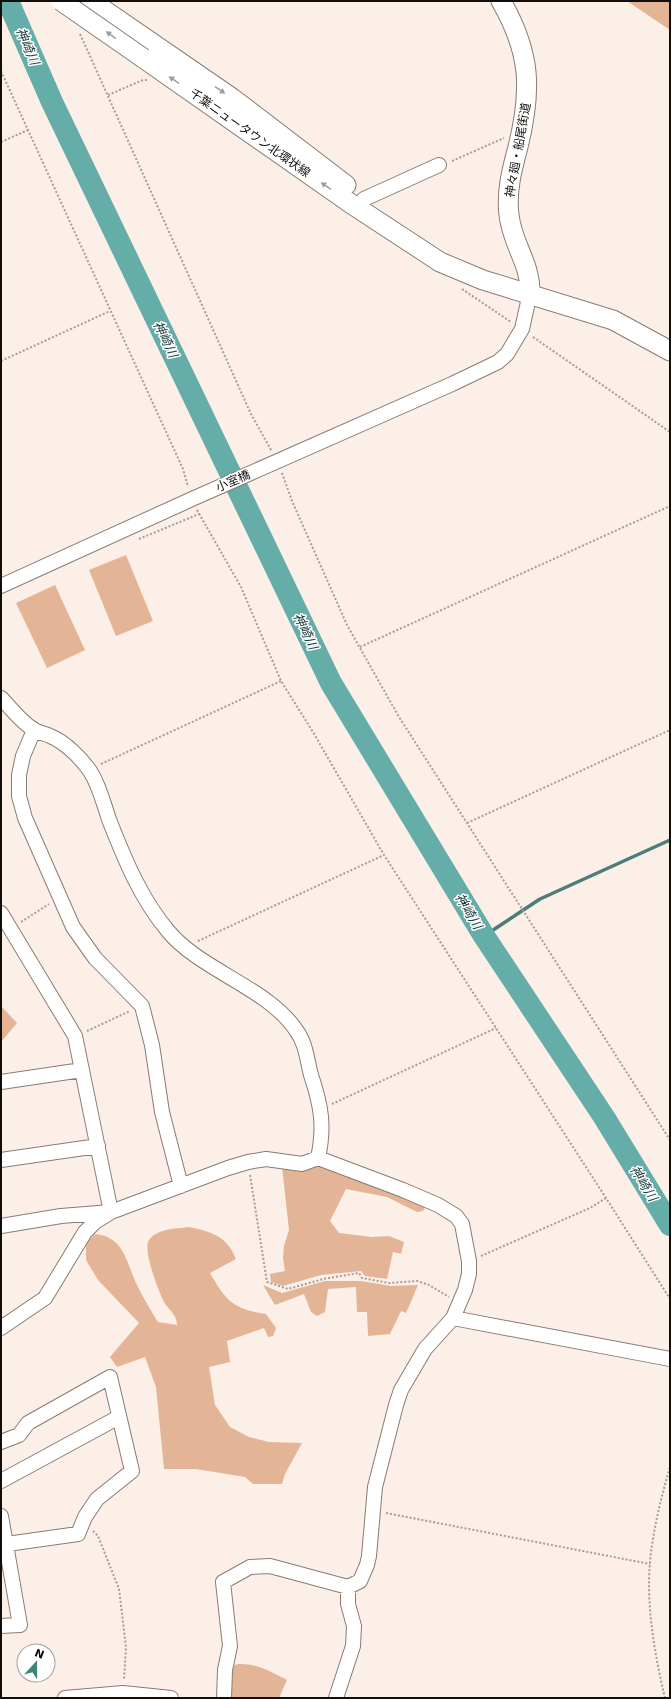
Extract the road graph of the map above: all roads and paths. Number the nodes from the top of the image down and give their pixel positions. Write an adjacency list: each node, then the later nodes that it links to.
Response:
1 (61, 1): 5 (main road, 千葉ニュータウン北環状線, one-way to 1, bridge)
2 (92, 1): 5 (main road, 千葉ニュータウン北環状線)
3 (501, 1): 8 (main road, 神々廻・船尾街道)
4 (79, 32): 17 (path)
5 (148, 51): 11 (main road, 千葉ニュータウン北環状線, one-way to 11); 12 (main road, 千葉ニュータウン北環状線, one-way to 5)
6 (1, 71): 7 (path)
7 (28, 130): 9 (path); 14 (path)
8 (522, 130): 10 (path); 13 (main road, 神々廻・船尾街道)
9 (1, 142)
10 (439, 165): 11 (street)
11 (364, 199): 12 (main road, 千葉ニュータウン北環状線)
12 (440, 262): 13 (main road, 千葉ニュータウン北環状線)
13 (530, 293): 15 (main road); 17 (street, 小室橋)
14 (110, 311): 16 (path); 18 (path)
15 (670, 351)
16 (1, 361)
17 (276, 463): 18 (street, 小室橋); 21 (path)
18 (192, 499): 20 (street, 小室橋); 22 (path)
19 (670, 506): 21 (path)
20 (1, 586)
21 (359, 647): 27 (path)
22 (281, 681): 26 (path); 28 (path)
23 (1, 698): 24 (street)
24 (34, 730): 26 (street); 29 (street)
25 (670, 730): 27 (path)
26 (89, 769): 32 (street)
27 (467, 823): 39 (path)
28 (384, 855): 32 (path); 34 (path)
29 (59, 897): 31 (path); 33 (street)
30 (1, 913): 31 (street)
31 (12, 929): 35 (street)
32 (184, 947): 38 (street)
33 (142, 1006): 35 (path); 44 (street)
34 (496, 1028): 38 (path); 45 (path)
35 (74, 1036): 36 (street)
36 (82, 1070): 37 (street); 40 (street)
37 (1, 1082)
38 (322, 1108): 41 (street)
39 (670, 1140)
40 (98, 1146): 42 (street); 46 (street)
41 (318, 1158): 43 (street); 48 (street)
42 (1, 1160)
43 (248, 1162): 44 (street); 50 (path)
44 (181, 1186): 46 (street)
45 (606, 1198): 48 (path); 49 (path)
46 (111, 1212): 47 (street); 52 (street)
47 (1, 1226)
48 (469, 1261): 50 (street)
49 (670, 1299)
50 (460, 1303): 51 (street)
51 (452, 1318): 53 (street); 58 (street)
52 (1, 1328)
53 (670, 1359)
54 (119, 1417): 55 (street); 57 (street); 60 (street)
55 (1, 1442)
56 (670, 1467): 62 (path)
57 (1, 1481)
58 (372, 1511): 62 (path); 63 (street)
59 (1, 1516): 61 (street)
60 (83, 1522): 61 (street); 65 (path)
61 (7, 1544): 64 (street)
62 (650, 1564): 70 (path)
63 (348, 1587): 68 (street); 69 (street)
64 (1, 1626)
65 (123, 1693): 66 (street); 67 (street)
66 (65, 1698)
67 (171, 1698)
68 (224, 1698)
69 (336, 1698)
70 (665, 1698)

